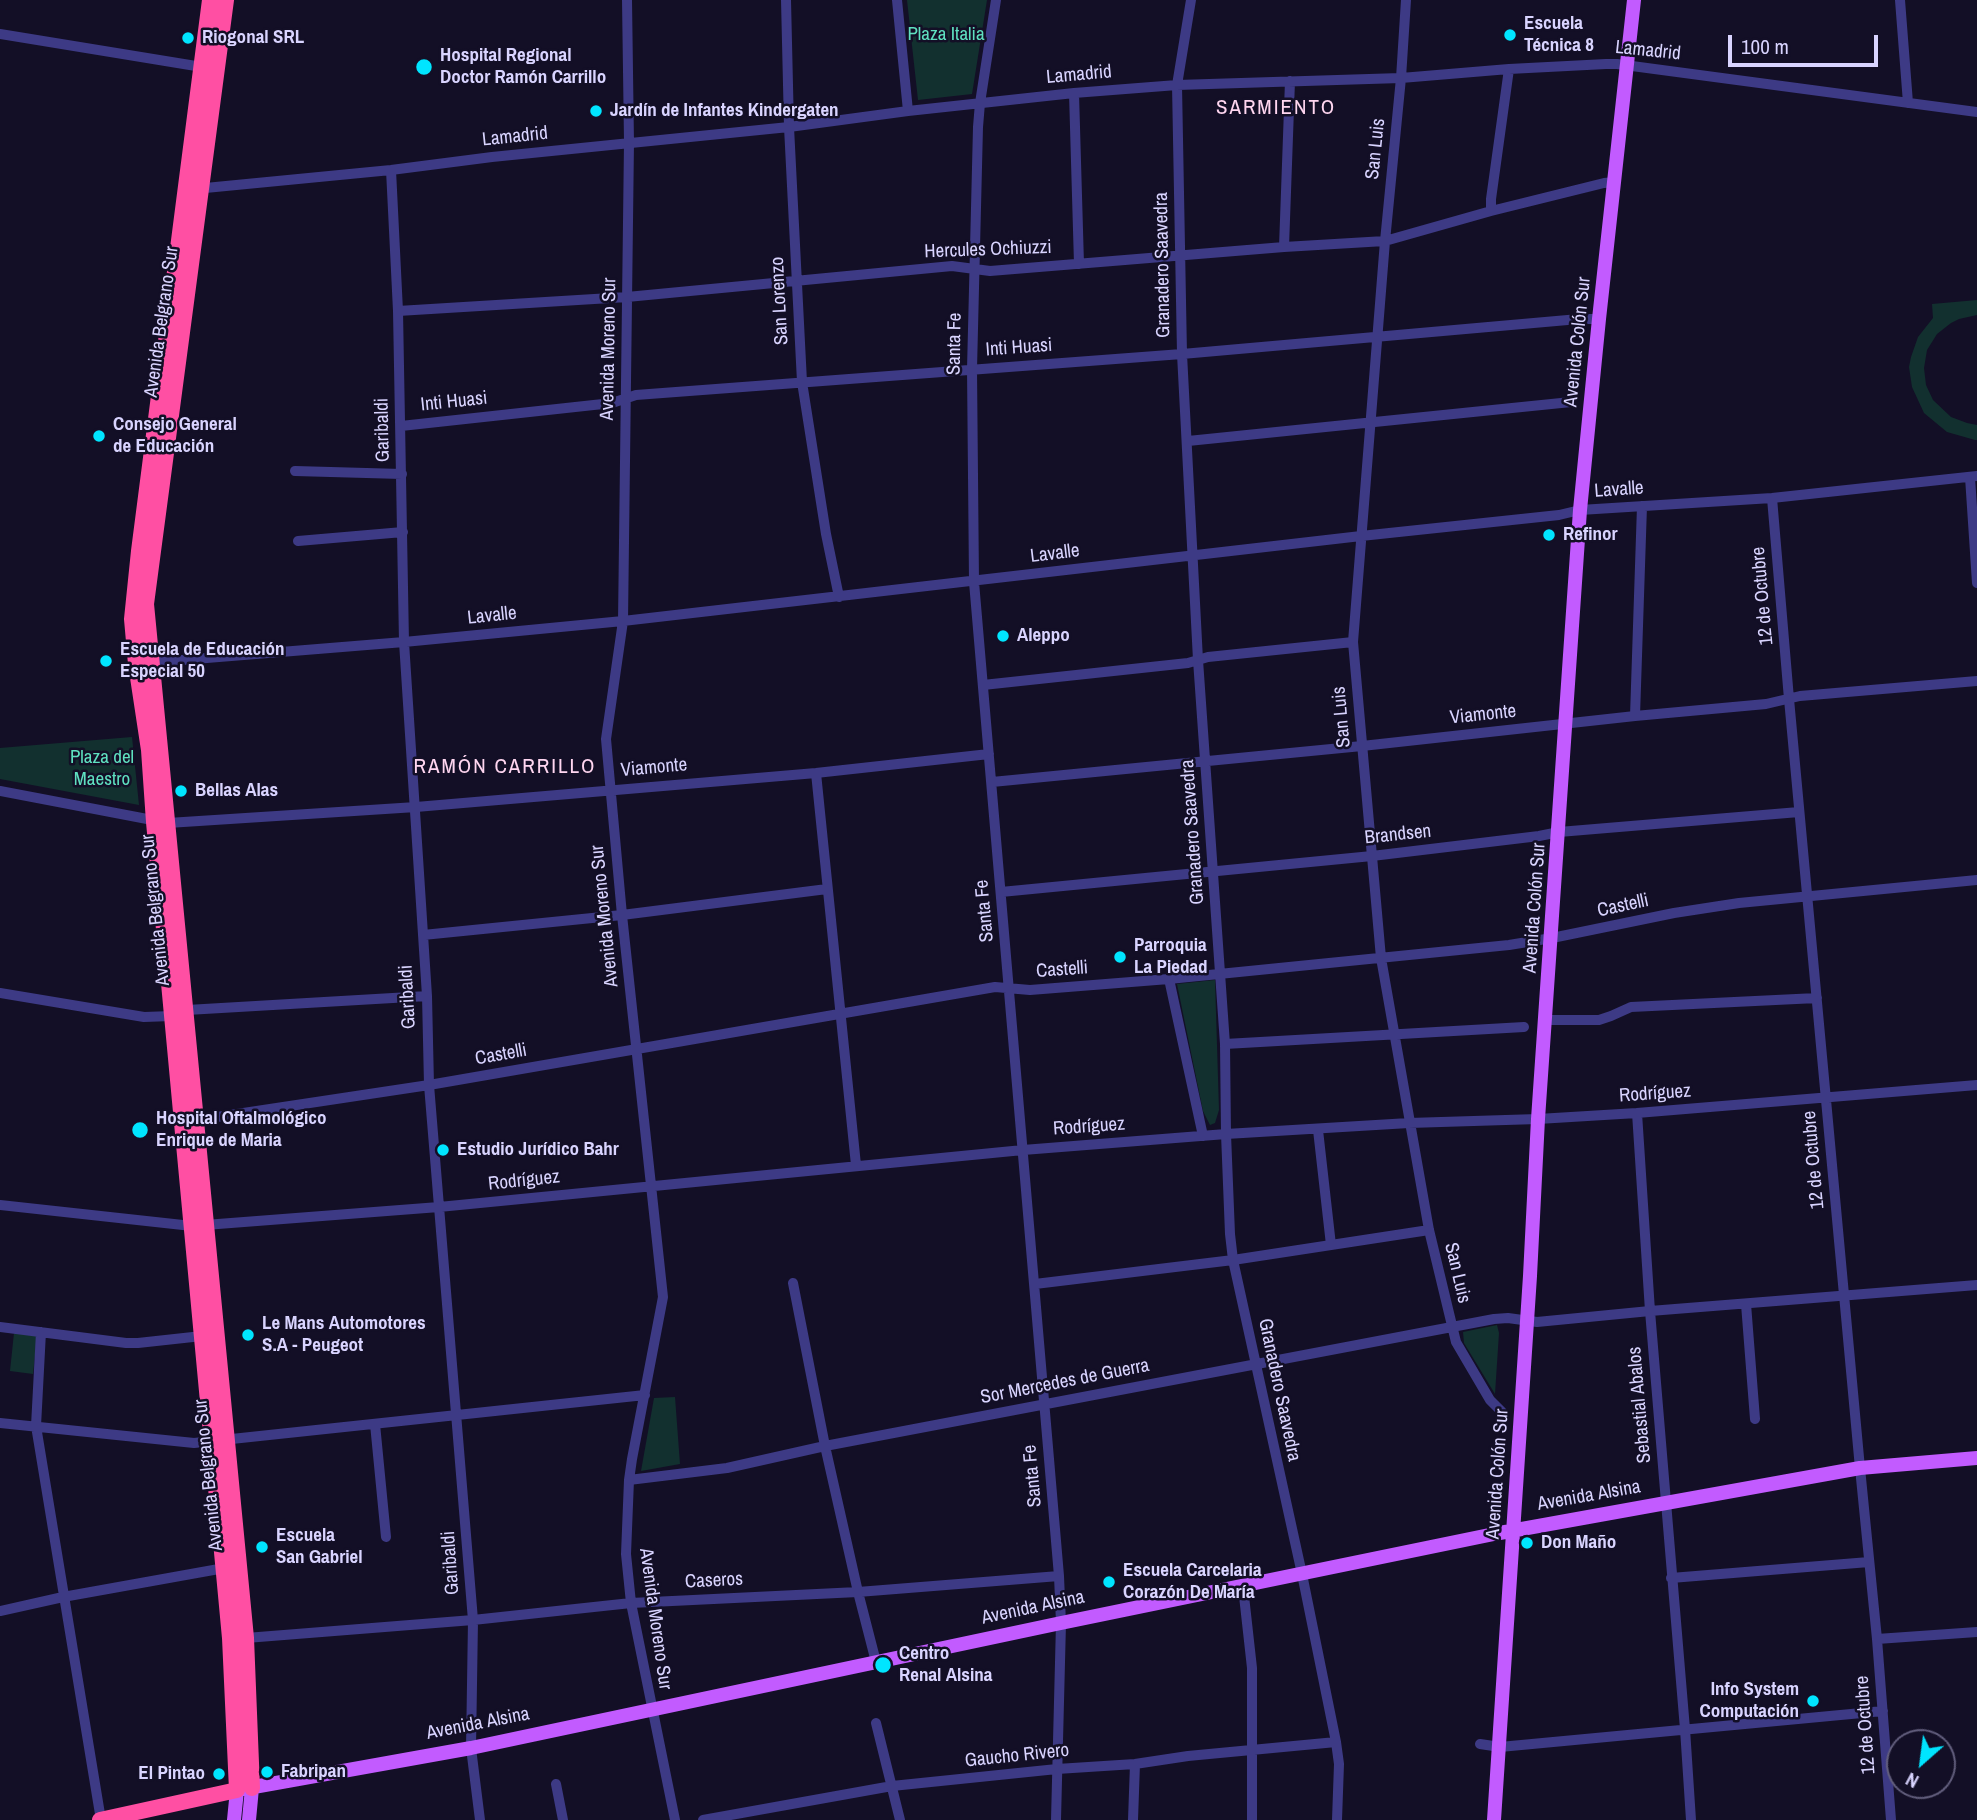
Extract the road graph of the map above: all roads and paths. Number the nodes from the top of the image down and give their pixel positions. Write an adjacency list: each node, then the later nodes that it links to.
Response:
1 (210, 0): 13 (highway, Avenida Belgrano Sur)
2 (226, 0): 27 (highway, Avenida Belgrano Sur)
3 (627, 0): 24 (street, Avenida Moreno Sur)
4 (786, 0): 23 (street, San Lorenzo)
5 (897, 0): 21 (street)
6 (996, 0): 19 (street, Santa Fe)
7 (1191, 0): 17 (street, Granadero Saavedra)
8 (1406, 0): 15 (street, San Luis)
9 (1634, 0): 12 (main road, Avenida Colón Sur)
10 (1900, 0): 20 (street)
11 (0, 34): 13 (street)
12 (1628, 65): 14 (street, Lamadrid); 20 (street, Lamadrid); 26 (main road, Avenida Colón Sur)
13 (202, 67): 27 (highway, Avenida Belgrano Sur)
14 (1509, 69): 15 (street, Lamadrid); 28 (street)
15 (1401, 78): 16 (street, Lamadrid); 29 (street, San Luis)
16 (1290, 81): 17 (street, Lamadrid); 30 (street)
17 (1177, 85): 18 (street, Lamadrid); 31 (street, Granadero Saavedra)
18 (1074, 93): 19 (street, Lamadrid); 32 (street)
19 (979, 103): 21 (street, Lamadrid); 33 (street, Santa Fe)
20 (1908, 103): 22 (street, Lamadrid)
21 (908, 111): 23 (street, Lamadrid)
22 (1977, 112)
23 (789, 127): 24 (street, Lamadrid); 34 (street, San Lorenzo)
24 (629, 142): 25 (street, Lamadrid); 35 (street, Avenida Moreno Sur)
25 (391, 170): 27 (street, Lamadrid); 36 (street, Garibaldi)
26 (1615, 182): 28 (street, Hercules Ochiuzzi); 37 (main road, Avenida Colón Sur)
27 (193, 189): 65 (highway, Avenida Belgrano Sur)
28 (1491, 211): 29 (street, Hercules Ochiuzzi)
29 (1385, 241): 30 (street, Hercules Ochiuzzi); 38 (street, San Luis)
30 (1284, 247): 31 (street, Hercules Ochiuzzi)
31 (1180, 256): 32 (street, Hercules Ochiuzzi); 39 (street, Granadero Saavedra)
32 (1079, 264): 33 (street, Hercules Ochiuzzi)
33 (973, 269): 34 (street, Hercules Ochiuzzi); 40 (street, Santa Fe)
34 (796, 281): 35 (street, Hercules Ochiuzzi); 41 (street, San Lorenzo)
35 (627, 297): 36 (street, Hercules Ochiuzzi); 42 (street, Avenida Moreno Sur)
36 (398, 311): 45 (street, Garibaldi)
37 (1599, 319): 38 (street, Inti Huasi); 52 (main road, Avenida Colón Sur)
38 (1378, 338): 39 (street, Inti Huasi); 44 (street, San Luis)
39 (1182, 354): 40 (street, Inti Huasi); 46 (street, Granadero Saavedra)
40 (972, 369): 41 (street, Inti Huasi); 58 (street, Santa Fe)
41 (802, 382): 42 (street, Inti Huasi); 60 (street, San Lorenzo)
42 (626, 398): 45 (street, Inti Huasi); 61 (street, Avenida Moreno Sur)
43 (1571, 402): 44 (street)
44 (1370, 422): 46 (street); 54 (street, San Luis)
45 (401, 426): 48 (street, Garibaldi)
46 (1188, 441): 56 (street, Granadero Saavedra)
47 (295, 471): 48 (street)
48 (402, 474): 53 (street, Garibaldi)
49 (1974, 477): 50 (street, Lavalle); 57 (street)
50 (1772, 498): 51 (street, Lavalle); 68 (street, 12 de Octubre)
51 (1642, 506): 52 (street, Lavalle); 69 (street)
52 (1580, 510): 54 (street, Lavalle); 70 (main road, Avenida Colón Sur)
53 (402, 533): 55 (street); 62 (street, Garibaldi)
54 (1361, 536): 56 (street, Lavalle); 63 (street, San Luis)
55 (298, 541)
56 (1194, 555): 58 (street, Lavalle); 64 (street, Granadero Saavedra)
57 (1977, 578): 59 (street)
58 (974, 582): 60 (street, Lavalle); 67 (street, Santa Fe)
59 (1977, 583)
60 (839, 597): 61 (street, Lavalle)
61 (623, 621): 62 (street, Lavalle); 76 (street, Avenida Moreno Sur)
62 (404, 642): 65 (street, Lavalle); 78 (street, Garibaldi)
63 (1353, 642): 64 (street); 71 (street, San Luis)
64 (1198, 660): 67 (street); 73 (street, Granadero Saavedra)
65 (145, 664): 80 (highway, Avenida Belgrano Sur)
66 (1977, 681): 68 (street, Viamonte)
67 (984, 685): 72 (street, Santa Fe)
68 (1789, 699): 69 (street, Viamonte); 79 (street, 12 de Octubre)
69 (1635, 716): 70 (street, Viamonte)
70 (1567, 724): 71 (street, Viamonte); 81 (main road, Avenida Colón Sur)
71 (1362, 746): 73 (street, Viamonte); 82 (street, San Luis)
72 (989, 754): 74 (street, Viamonte); 75 (street, Santa Fe)
73 (1206, 761): 75 (street, Viamonte); 83 (street, Granadero Saavedra)
74 (816, 773): 76 (street, Viamonte); 85 (street)
75 (992, 782): 86 (street, Santa Fe)
76 (610, 790): 78 (street, Viamonte); 88 (street, Avenida Moreno Sur)
77 (0, 791): 80 (street, Viamonte)
78 (416, 807): 80 (street, Viamonte); 89 (street, Garibaldi)
79 (1799, 813): 81 (street, Brandsen); 87 (street, 12 de Octubre)
80 (161, 822): 98 (highway, Avenida Belgrano Sur)
81 (1559, 832): 82 (street, Brandsen); 90 (main road, Avenida Colón Sur)
82 (1372, 856): 83 (street, Brandsen); 91 (street, San Luis)
83 (1213, 870): 86 (street, Brandsen); 92 (street, Granadero Saavedra)
84 (1977, 880): 87 (street, Castelli)
85 (827, 888): 88 (street); 99 (street)
86 (1001, 891): 94 (street, Santa Fe)
87 (1808, 897): 90 (street, Castelli); 97 (street, 12 de Octubre)
88 (622, 915): 89 (street); 104 (street, Avenida Moreno Sur)
89 (423, 935): 96 (street, Garibaldi)
90 (1552, 938): 91 (street, Castelli); 100 (main road, Avenida Colón Sur)
91 (1381, 958): 92 (street, Castelli); 102 (street, San Luis)
92 (1220, 974): 93 (street, Castelli); 103 (street, Granadero Saavedra)
93 (1169, 979): 94 (street, Castelli); 114 (street)
94 (1009, 988): 99 (street, Castelli); 115 (street, Santa Fe)
95 (0, 993): 98 (street)
96 (427, 996): 98 (street); 105 (street, Garibaldi)
97 (1817, 999): 100 (street); 107 (street, 12 de Octubre)
98 (179, 1013): 110 (highway, Avenida Belgrano Sur); 120 (highway, Avenida Belgrano Sur)
99 (841, 1013): 104 (street, Castelli); 116 (street)
100 (1546, 1020): 109 (main road, Avenida Colón Sur)
101 (1524, 1027): 102 (street)
102 (1394, 1034): 103 (street); 111 (street, San Luis)
103 (1226, 1044): 113 (street, Granadero Saavedra)
104 (636, 1048): 105 (street, Castelli); 117 (street, Avenida Moreno Sur)
105 (429, 1085): 110 (street, Castelli); 119 (street, Garibaldi)
106 (1977, 1085): 107 (street, Rodríguez)
107 (1826, 1099): 108 (street, Rodríguez); 127 (street, 12 de Octubre)
108 (1637, 1113): 109 (street, Rodríguez); 129 (street, Sebastial Abalos)
109 (1538, 1119): 111 (street, Rodríguez); 130 (main road, Avenida Colón Sur)
110 (197, 1120): 120 (highway, Avenida Belgrano Sur)
111 (1409, 1123): 112 (street, Rodríguez); 121 (street, San Luis)
112 (1318, 1130): 113 (street, Rodríguez); 122 (street)
113 (1226, 1134): 114 (street, Rodríguez); 123 (street, Granadero Saavedra)
114 (1203, 1136): 115 (street, Rodríguez)
115 (1023, 1150): 116 (street, Rodríguez); 125 (street, Santa Fe)
116 (856, 1165): 117 (street, Rodríguez)
117 (652, 1186): 119 (street, Rodríguez); 136 (street, Avenida Moreno Sur)
118 (0, 1205): 120 (street, Rodríguez)
119 (439, 1207): 120 (street, Rodríguez); 139 (street, Garibaldi)
120 (199, 1226): 134 (highway, Avenida Belgrano Sur); 144 (highway, Avenida Belgrano Sur)
121 (1429, 1230): 122 (street); 131 (street, San Luis)
122 (1331, 1245): 123 (street)
123 (1233, 1261): 125 (street); 135 (street, Granadero Saavedra)
124 (793, 1283): 145 (street)
125 (1035, 1284): 137 (street, Santa Fe)
126 (1977, 1285): 127 (street)
127 (1844, 1297): 128 (street); 147 (street, 12 de Octubre)
128 (1746, 1304): 129 (street); 140 (street)
129 (1650, 1311): 130 (street); 149 (street, Sebastial Abalos)
130 (1527, 1321): 131 (street, Sor Mercedes de Guerra); 150 (main road, Avenida Colón Sur)
131 (1451, 1326): 135 (street, Sor Mercedes de Guerra); 138 (street, San Luis)
132 (0, 1327): 133 (street)
133 (41, 1332): 134 (street); 143 (street)
134 (202, 1336): 144 (highway, Avenida Belgrano Sur)
135 (1255, 1364): 137 (street, Sor Mercedes de Guerra); 154 (street, Granadero Saavedra)
136 (645, 1395): 139 (street); 148 (street, Avenida Moreno Sur)
137 (1045, 1404): 145 (street, Sor Mercedes de Guerra); 155 (street, Santa Fe)
138 (1502, 1412)
139 (457, 1416): 142 (street); 162 (street, Garibaldi)
140 (1755, 1419)
141 (0, 1423): 143 (street)
142 (375, 1424): 144 (street); 151 (street)
143 (36, 1426): 144 (street); 159 (street)
144 (218, 1439): 153 (highway, Avenida Belgrano Sur)
145 (825, 1446): 148 (street, Sor Mercedes de Guerra); 158 (street)
146 (1977, 1458): 147 (main road, Avenida Alsina)
147 (1860, 1468): 149 (main road, Avenida Alsina); 152 (street, 12 de Octubre)
148 (629, 1480): 160 (street, Avenida Moreno Sur)
149 (1666, 1504): 150 (main road, Avenida Alsina); 156 (street, Sebastial Abalos)
150 (1513, 1531): 154 (main road, Avenida Alsina); 174 (main road, Avenida Colón Sur)
151 (386, 1537)
152 (1869, 1562): 156 (street); 166 (street, 12 de Octubre)
153 (231, 1567): 159 (street); 165 (highway, Avenida Belgrano Sur); 181 (highway, Avenida Belgrano Sur)
154 (1302, 1574): 157 (main road, Avenida Alsina); 172 (street, Granadero Saavedra)
155 (1059, 1576): 158 (street, Caseros); 163 (street, Santa Fe)
156 (1671, 1578): 171 (street, Sebastial Abalos)
157 (1243, 1587): 163 (main road, Avenida Alsina); 176 (street)
158 (858, 1592): 160 (street, Caseros); 167 (street)
159 (63, 1597): 161 (street); 182 (street)
160 (631, 1603): 162 (street, Caseros); 168 (street, Avenida Moreno Sur)
161 (0, 1611)
162 (473, 1620): 165 (street, Caseros); 175 (street, Garibaldi)
163 (1061, 1623): 167 (main road, Avenida Alsina); 178 (street, Santa Fe)
164 (1977, 1632): 166 (street)
165 (246, 1638): 181 (highway, Avenida Belgrano Sur)
166 (1877, 1639): 169 (street, 12 de Octubre)
167 (876, 1662): 168 (main road, Avenida Alsina)
168 (652, 1711): 175 (main road, Avenida Alsina); 187 (street, Avenida Moreno Sur)
169 (1883, 1711): 171 (street); 196 (street, 12 de Octubre)
170 (876, 1723): 180 (street)
171 (1685, 1729): 174 (street); 195 (street, Sebastial Abalos)
172 (1336, 1742): 176 (street, Gaucho Rivero); 193 (street, Granadero Saavedra)
173 (1480, 1744): 174 (street)
174 (1500, 1747): 194 (main road, Avenida Colón Sur)
175 (471, 1748): 181 (main road, Avenida Alsina); 185 (street, Garibaldi)
176 (1252, 1751): 177 (street, Gaucho Rivero); 192 (street)
177 (1135, 1764): 178 (street, Gaucho Rivero); 191 (street)
178 (1057, 1769): 180 (street, Gaucho Rivero); 190 (street, Santa Fe)
179 (556, 1784): 186 (street)
180 (892, 1786): 188 (street, Gaucho Rivero); 189 (street)
181 (244, 1789): 182 (highway, Avenida Alsina); 183 (main road, Avenida Belgrano Sur); 184 (main road, Avenida Belgrano Sur)
182 (101, 1820)
183 (234, 1820)
184 (249, 1820)
185 (480, 1820)
186 (563, 1820)
187 (674, 1820)
188 (703, 1820)
189 (900, 1820)
190 (1056, 1820)
191 (1133, 1820)
192 (1252, 1820)
193 (1337, 1820)
194 (1494, 1820)
195 (1691, 1820)
196 (1891, 1820)

